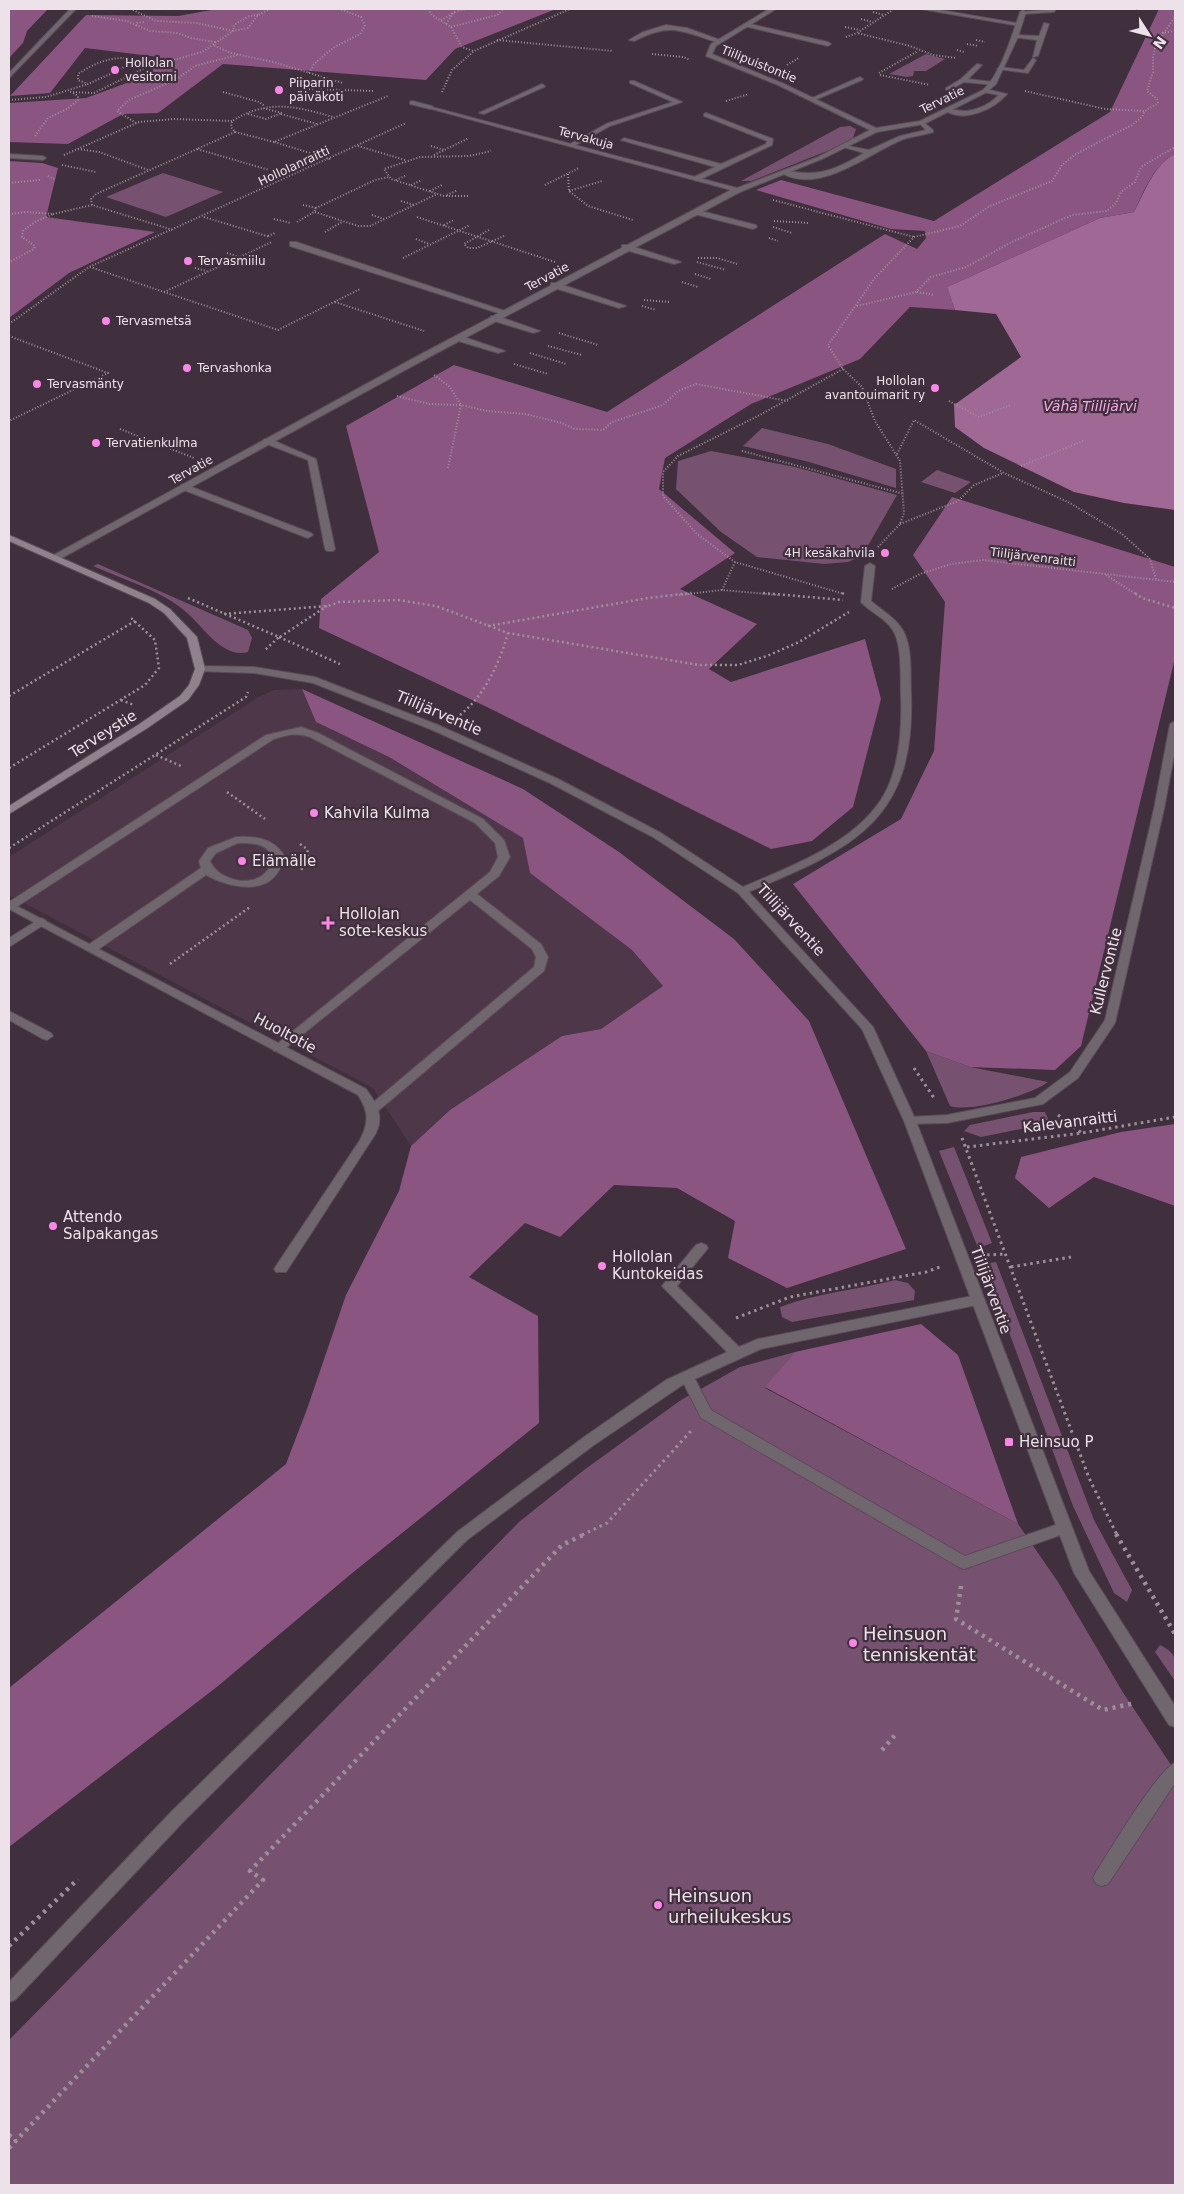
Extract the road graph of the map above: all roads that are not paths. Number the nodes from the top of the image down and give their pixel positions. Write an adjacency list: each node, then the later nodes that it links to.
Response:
1 (73, 9): 14 (street)
2 (772, 9): 6 (street, Tiilipuistontie)
3 (924, 9): 5 (street)
4 (1054, 9): 5 (street, Tervatie); 8 (street)
5 (1019, 24): 7 (street, Tervatie)
6 (746, 25): 10 (street, Tiilipuistontie); 11 (street)
7 (1015, 37): 8 (street); 13 (street, Tervatie)
8 (1041, 38): 13 (street)
9 (632, 40): 10 (street)
10 (720, 41): 22 (street, Tiilipuistontie)
11 (828, 44)
12 (979, 65): 16 (street)
13 (1000, 69): 18 (street, Tervatie)
14 (9, 76)
15 (860, 79): 22 (street)
16 (963, 80): 18 (street); 20 (street)
17 (632, 82): 30 (street)
18 (993, 84): 21 (street, Tervatie)
19 (542, 86): 25 (street)
20 (948, 89)
21 (985, 91): 24 (street, Tervatie); 24 (street)
22 (813, 99): 28 (street, Tiilipuistontie)
23 (412, 102): 30 (street, Tervakuja)
24 (949, 111): 27 (street, Tervatie)
25 (482, 113)
26 (706, 114): 35 (street)
27 (922, 123): 28 (street, Tervatie); 32 (street)
28 (875, 130): 31 (street, Tervatie)
29 (624, 140): 35 (street)
30 (572, 145): 37 (street, Tervakuja)
31 (845, 146): 32 (street); 36 (street, Tervatie)
32 (871, 153): 36 (street)
33 (9, 156): 34 (street)
34 (43, 158)
35 (719, 166): 37 (street)
36 (784, 172): 38 (street, Tervatie)
37 (696, 179): 38 (street, Tervakuja)
38 (740, 189): 39 (street, Tervatie)
39 (697, 212): 40 (street); 42 (street, Tervatie)
40 (752, 227)
41 (293, 244): 46 (street)
42 (625, 247): 43 (street); 44 (street, Tervatie)
43 (677, 262)
44 (554, 285): 45 (street); 46 (street, Tervatie)
45 (622, 306)
46 (504, 312): 47 (street, Tervatie)
47 (494, 318): 48 (street); 49 (street, Tervatie)
48 (536, 331)
49 (458, 338): 50 (street); 51 (street, Tervatie)
50 (501, 351)
51 (267, 441): 52 (street, Tervatie); 55 (street)
52 (184, 487): 53 (street); 56 (street, Tervatie)
53 (308, 535)
54 (9, 538): 56 (main road)
55 (330, 549)
56 (55, 558): 58 (main road)
57 (870, 566): 62 (street)
58 (200, 669): 60 (main road, Terveystie); 62 (street, Tiilijärventie)
59 (1175, 724): 72 (street, Kullervontie)
60 (9, 811)
61 (206, 870): 61 (street); 67 (street)
62 (742, 892): 72 (street, Tiilijärventie)
63 (470, 894): 64 (street); 70 (street); 71 (street)
64 (10, 906): 65 (street, Huoltotie)
65 (41, 922): 66 (street); 67 (street, Huoltotie)
66 (9, 943)
67 (92, 948): 70 (street, Huoltotie)
68 (9, 1015): 69 (street)
69 (47, 1036)
70 (278, 1048): 71 (street, Huoltotie)
71 (374, 1108): 74 (street)
72 (910, 1121): 75 (street, Tiilijärventie)
73 (701, 1248): 76 (street)
74 (281, 1268)
75 (977, 1300): 76 (street); 78 (street, Tiilijärventie)
76 (737, 1353): 77 (street)
77 (687, 1377): 78 (street); 82 (street)
78 (1064, 1528): 79 (street, Tiilijärventie)
79 (1175, 1720)
80 (1175, 1770): 81 (street)
81 (1102, 1878)
82 (9, 1994)

